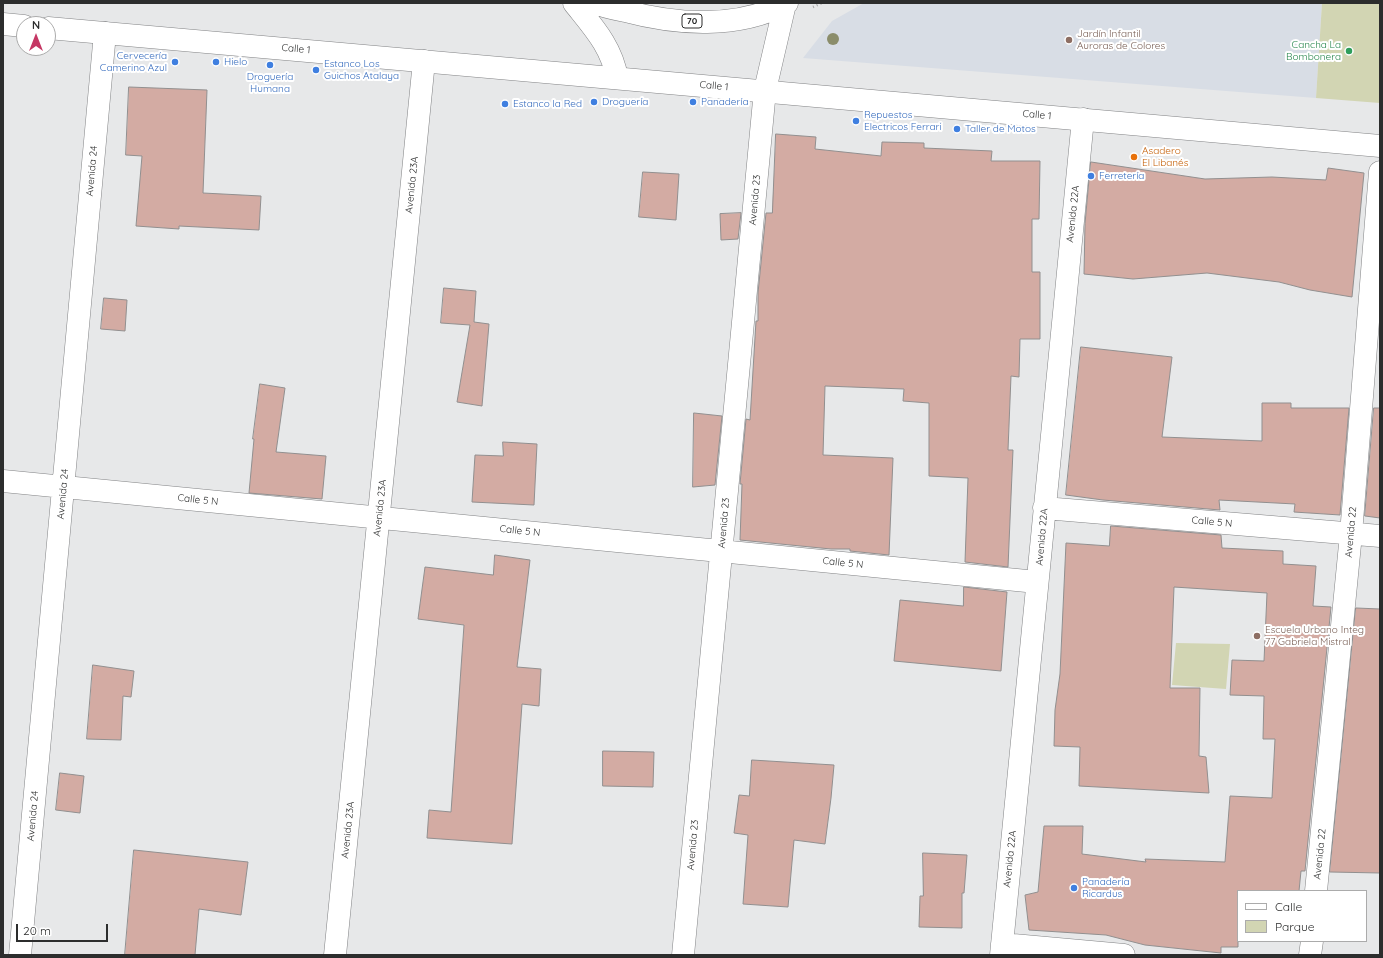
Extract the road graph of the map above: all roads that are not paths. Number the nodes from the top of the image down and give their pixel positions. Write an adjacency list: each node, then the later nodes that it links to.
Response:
1 (574, 3): 9 (street)
2 (595, 3): 3 (street, 70)
3 (786, 4): 10 (street, Avenida 23)
4 (3, 24): 5 (street)
5 (16, 25)
6 (56, 29): 7 (street, Calle 1)
7 (105, 33): 8 (street, Calle 1); 15 (street, Avenida 24)
8 (424, 61): 9 (street, Calle 1); 17 (street, Avenida 23A)
9 (617, 78): 10 (street, Calle 1)
10 (765, 90): 11 (street, Calle 1); 20 (street, Avenida 23)
11 (1083, 119): 12 (street, Calle 1); 16 (street, Avenida 22A)
12 (1380, 146)
13 (1380, 172): 18 (street, Avenida 22)
14 (3, 481): 15 (street, Calle 5 N)
15 (63, 487): 17 (street, Calle 5 N); 25 (street, Avenida 24)
16 (1044, 508): 18 (street, Calle 5 N); 21 (street, Avenida 22A)
17 (379, 518): 20 (street, Calle 5 N); 26 (street, Avenida 23A)
18 (1351, 534): 19 (street, Calle 5 N); 22 (street, Avenida 22)
19 (1380, 536)
20 (721, 551): 21 (street, Calle 5 N); 27 (street, Avenida 23)
21 (1037, 582): 24 (street, Avenida 22A)
22 (1316, 890)
23 (1312, 942): 29 (street)
24 (1001, 949): 28 (street)
25 (20, 955)
26 (335, 955)
27 (683, 955)
28 (1124, 955)
29 (1310, 955)

